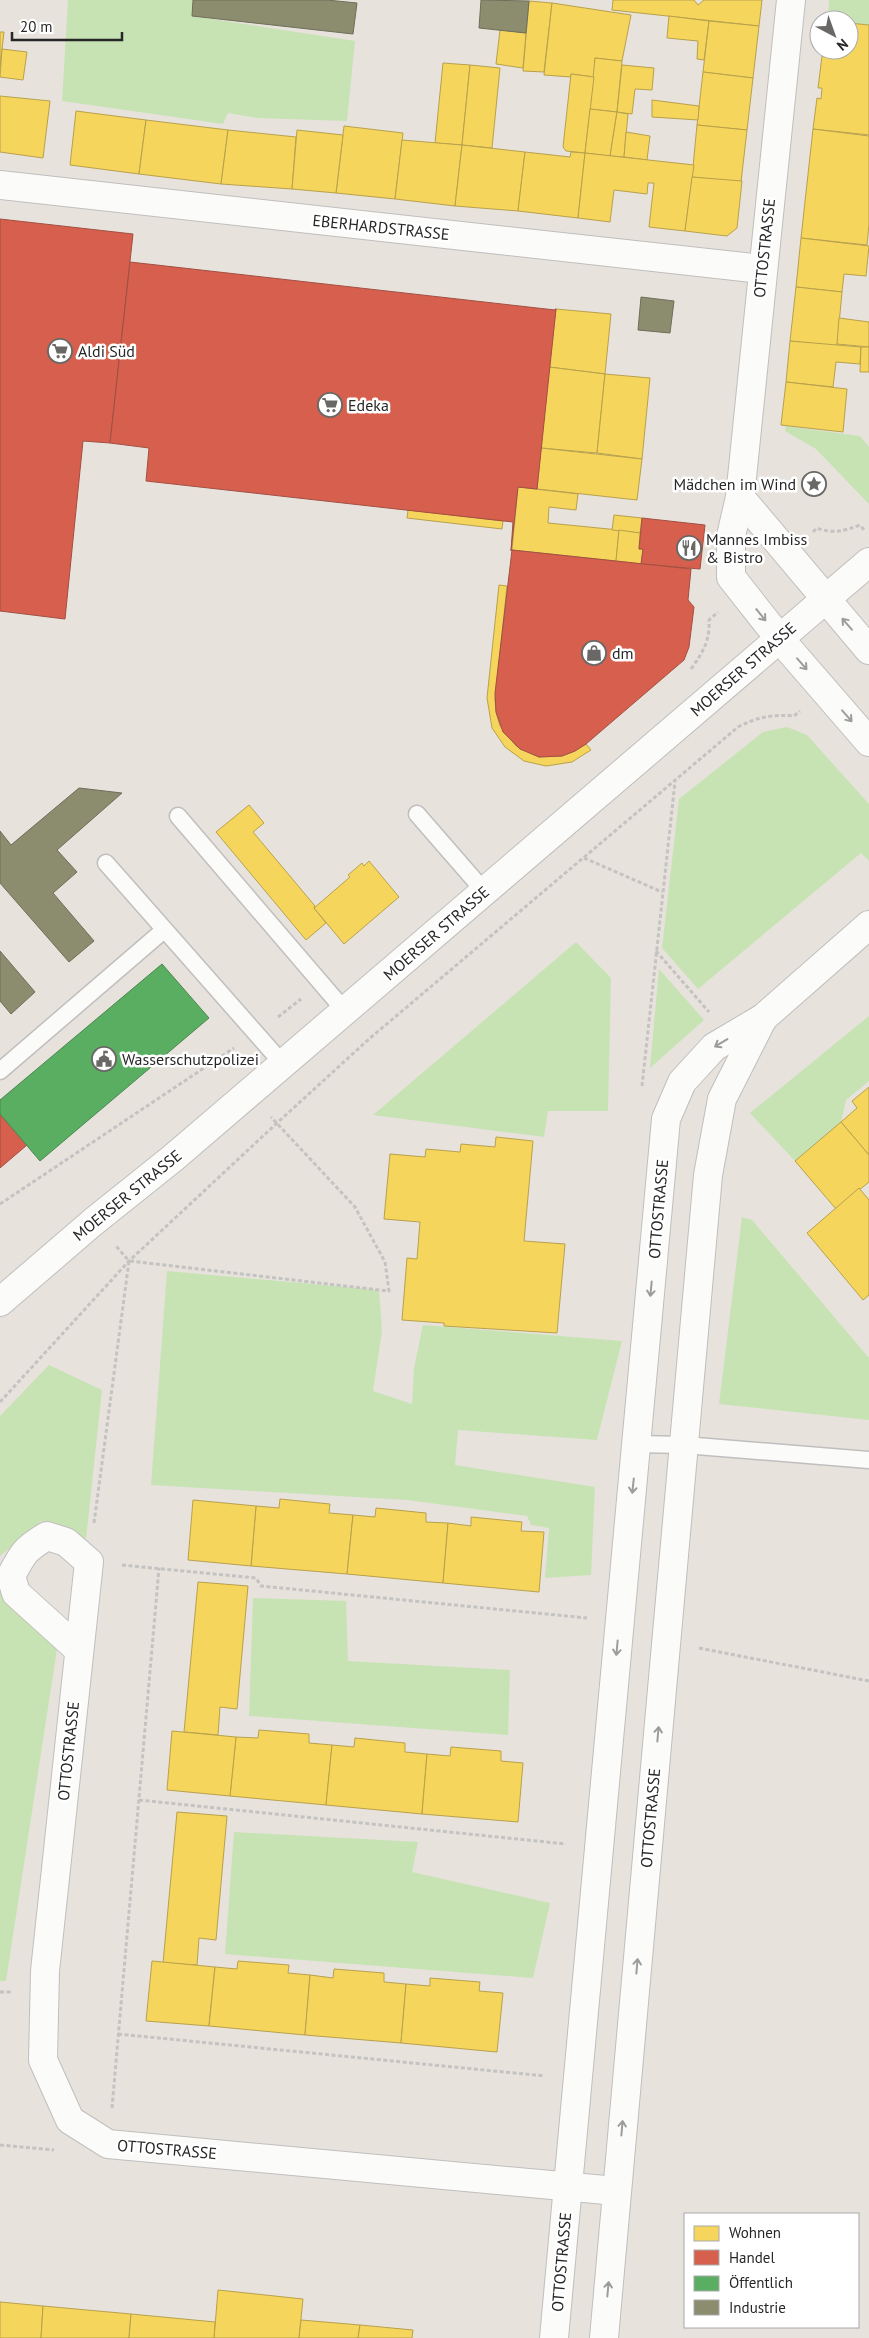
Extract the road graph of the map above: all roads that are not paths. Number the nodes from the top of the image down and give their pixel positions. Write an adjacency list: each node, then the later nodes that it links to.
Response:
1 (791, 0): 3 (street, OTTOSTRASSE)
2 (0, 185): 3 (street, EBERHARDSTRASSE)
3 (762, 269): 4 (street, OTTOSTRASSE)
4 (740, 496): 6 (street); 7 (street, OTTOSTRASSE, one-way to 7)
5 (869, 562): 6 (street, MOERSER STRASSE)
6 (825, 598): 7 (street, MOERSER STRASSE); 8 (street, one-way to 6)
7 (780, 638): 9 (street, OTTOSTRASSE, one-way to 9); 13 (street, MOERSER STRASSE)
8 (869, 650)
9 (869, 742)
10 (417, 814): 13 (lane)
11 (178, 816): 16 (lane)
12 (106, 863): 15 (lane)
13 (484, 891): 16 (street, MOERSER STRASSE)
14 (869, 925): 17 (street, OTTOSTRASSE)
15 (164, 930): 18 (lane); 19 (lane)
16 (346, 1010): 18 (street, MOERSER STRASSE)
17 (763, 1018): 21 (street, OTTOSTRASSE, one-way to 21); 22 (street, OTTOSTRASSE)
18 (283, 1064): 20 (street, MOERSER STRASSE)
19 (0, 1071)
20 (0, 1302)
21 (637, 1444): 22 (lane); 25 (street, OTTOSTRASSE, one-way to 25)
22 (684, 1445): 23 (lane); 26 (street, OTTOSTRASSE, one-way to 22)
23 (869, 1460)
24 (79, 1650): 24 (street, OTTOSTRASSE); 25 (street, OTTOSTRASSE)
25 (568, 2186): 26 (street, OTTOSTRASSE); 27 (street, OTTOSTRASSE)
26 (616, 2191): 28 (street, OTTOSTRASSE, one-way to 26)
27 (554, 2338)
28 (604, 2338)

